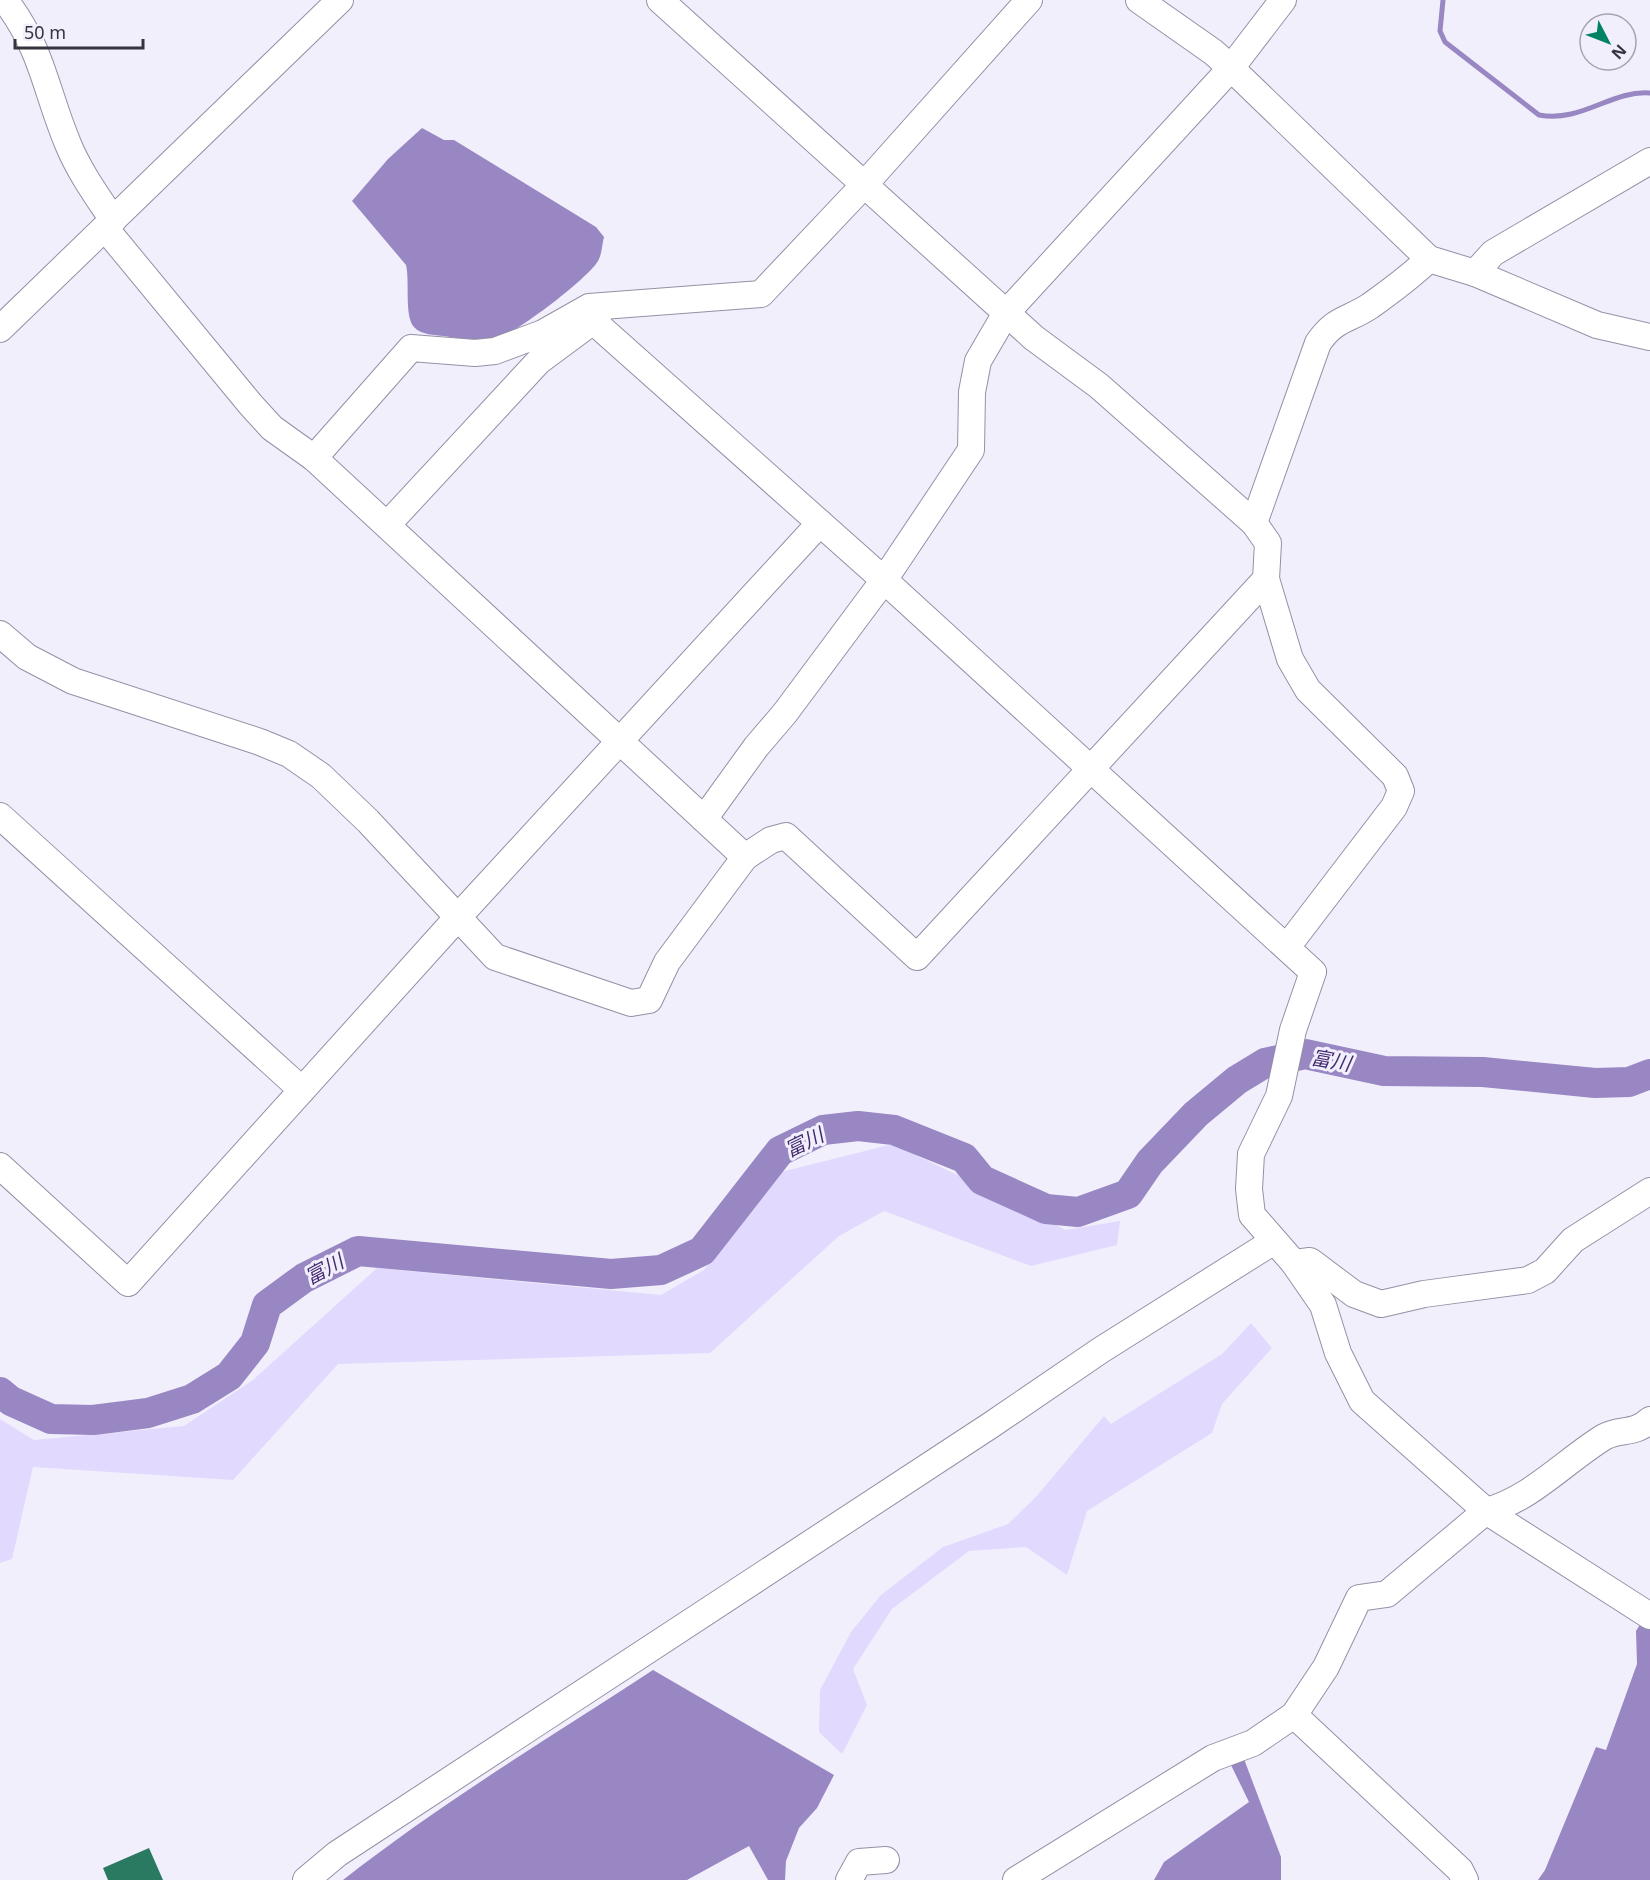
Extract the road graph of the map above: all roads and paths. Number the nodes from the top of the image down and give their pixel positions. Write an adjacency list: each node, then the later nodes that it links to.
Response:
1 (5, 0): 10 (street)
2 (340, 0): 10 (street)
3 (660, 0): 9 (street)
4 (1029, 0): 9 (street)
5 (1139, 0): 7 (street)
6 (1283, 0): 7 (street)
7 (1231, 68): 11 (street); 13 (street)
8 (1650, 161): 12 (street)
9 (864, 185): 13 (street); 14 (street)
10 (109, 224): 15 (street); 17 (street)
11 (1429, 258): 12 (street); 19 (street)
12 (1475, 273): 16 (street)
13 (1006, 313): 19 (street); 22 (street)
14 (599, 314): 17 (street); 18 (street); 20 (street)
15 (0, 329)
16 (1650, 337)
17 (314, 458): 20 (street)
18 (820, 523): 22 (street); 24 (street)
19 (1254, 523): 21 (street)
20 (387, 525): 24 (street)
21 (1266, 579): 25 (street); 30 (street)
22 (884, 580): 25 (street); 27 (street)
23 (0, 634): 29 (street)
24 (621, 742): 27 (street); 29 (street)
25 (1090, 770): 28 (street); 30 (street)
26 (0, 816): 31 (street)
27 (704, 819): 28 (street)
28 (745, 857): 29 (street)
29 (459, 916): 31 (street)
30 (1287, 946): 34 (street)
31 (302, 1090): 32 (street)
32 (0, 1166)
33 (1650, 1191): 35 (street)
34 (1274, 1241): 35 (street); 41 (street)
35 (1294, 1263): 37 (street)
36 (1650, 1420): 37 (street)
37 (1486, 1511): 38 (street); 39 (street)
38 (1650, 1616)
39 (1294, 1715): 43 (street); 44 (street)
40 (886, 1860): 42 (street)
41 (306, 1880)
42 (849, 1880)
43 (1016, 1880)
44 (1465, 1880)

